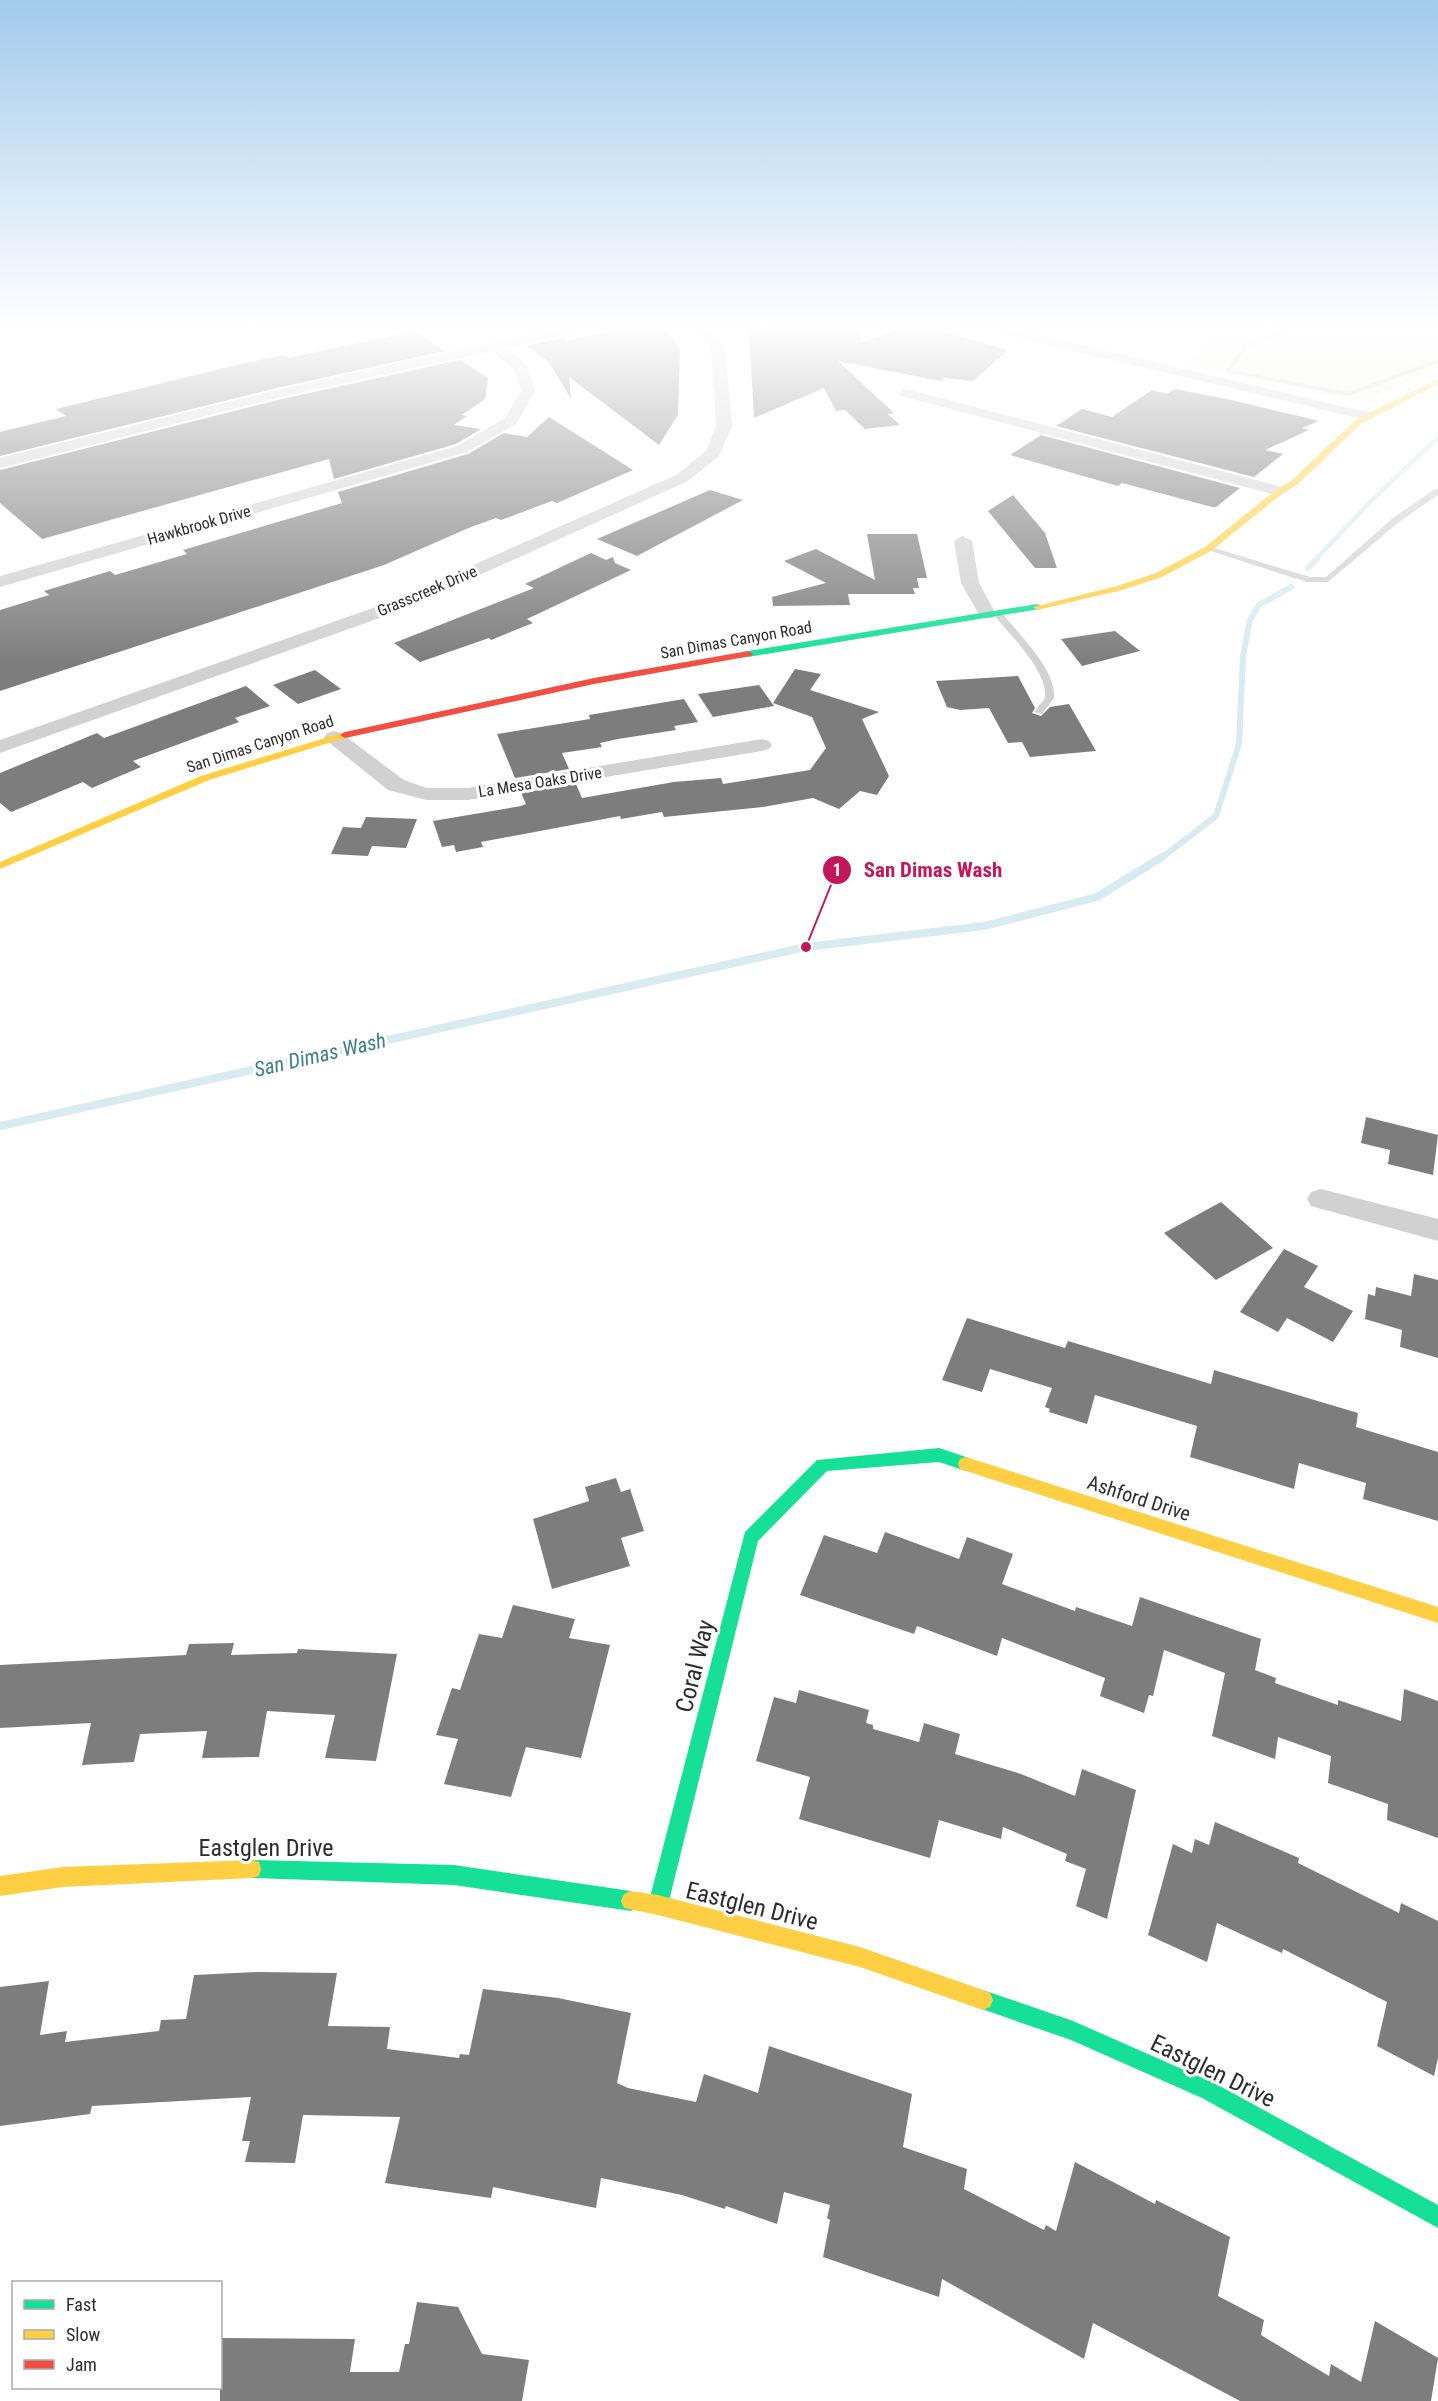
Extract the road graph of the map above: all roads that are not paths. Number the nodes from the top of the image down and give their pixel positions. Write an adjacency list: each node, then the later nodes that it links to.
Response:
1 (88, 441): 6 (street)
2 (476, 441): 11 (street, Hawkbrook Drive)
3 (718, 441): 16 (street, Grasscreek Drive)
4 (1089, 441): 7 (street)
5 (1340, 441): 7 (street, San Dimas Canyon Road)
6 (0, 463)
7 (1280, 491): 10 (street, San Dimas Canyon Road)
8 (1438, 491): 10 (lane)
9 (963, 541): 12 (street)
10 (1208, 549): 12 (street, San Dimas Canyon Road)
11 (0, 582)
12 (992, 613): 13 (lane); 14 (street, San Dimas Canyon Road)
13 (1039, 712)
14 (334, 737): 15 (street, La Mesa Oaks Drive); 17 (street, San Dimas Canyon Road)
15 (762, 745)
16 (0, 747)
17 (0, 866)
18 (1321, 1199): 19 (street)
19 (1438, 1230)
20 (823, 1465): 21 (street, Ashford Drive); 23 (street, Coral Way)
21 (1438, 1615)
22 (0, 1886): 23 (street, Eastglen Drive)
23 (658, 1905): 24 (street, Eastglen Drive)
24 (1438, 2217)

